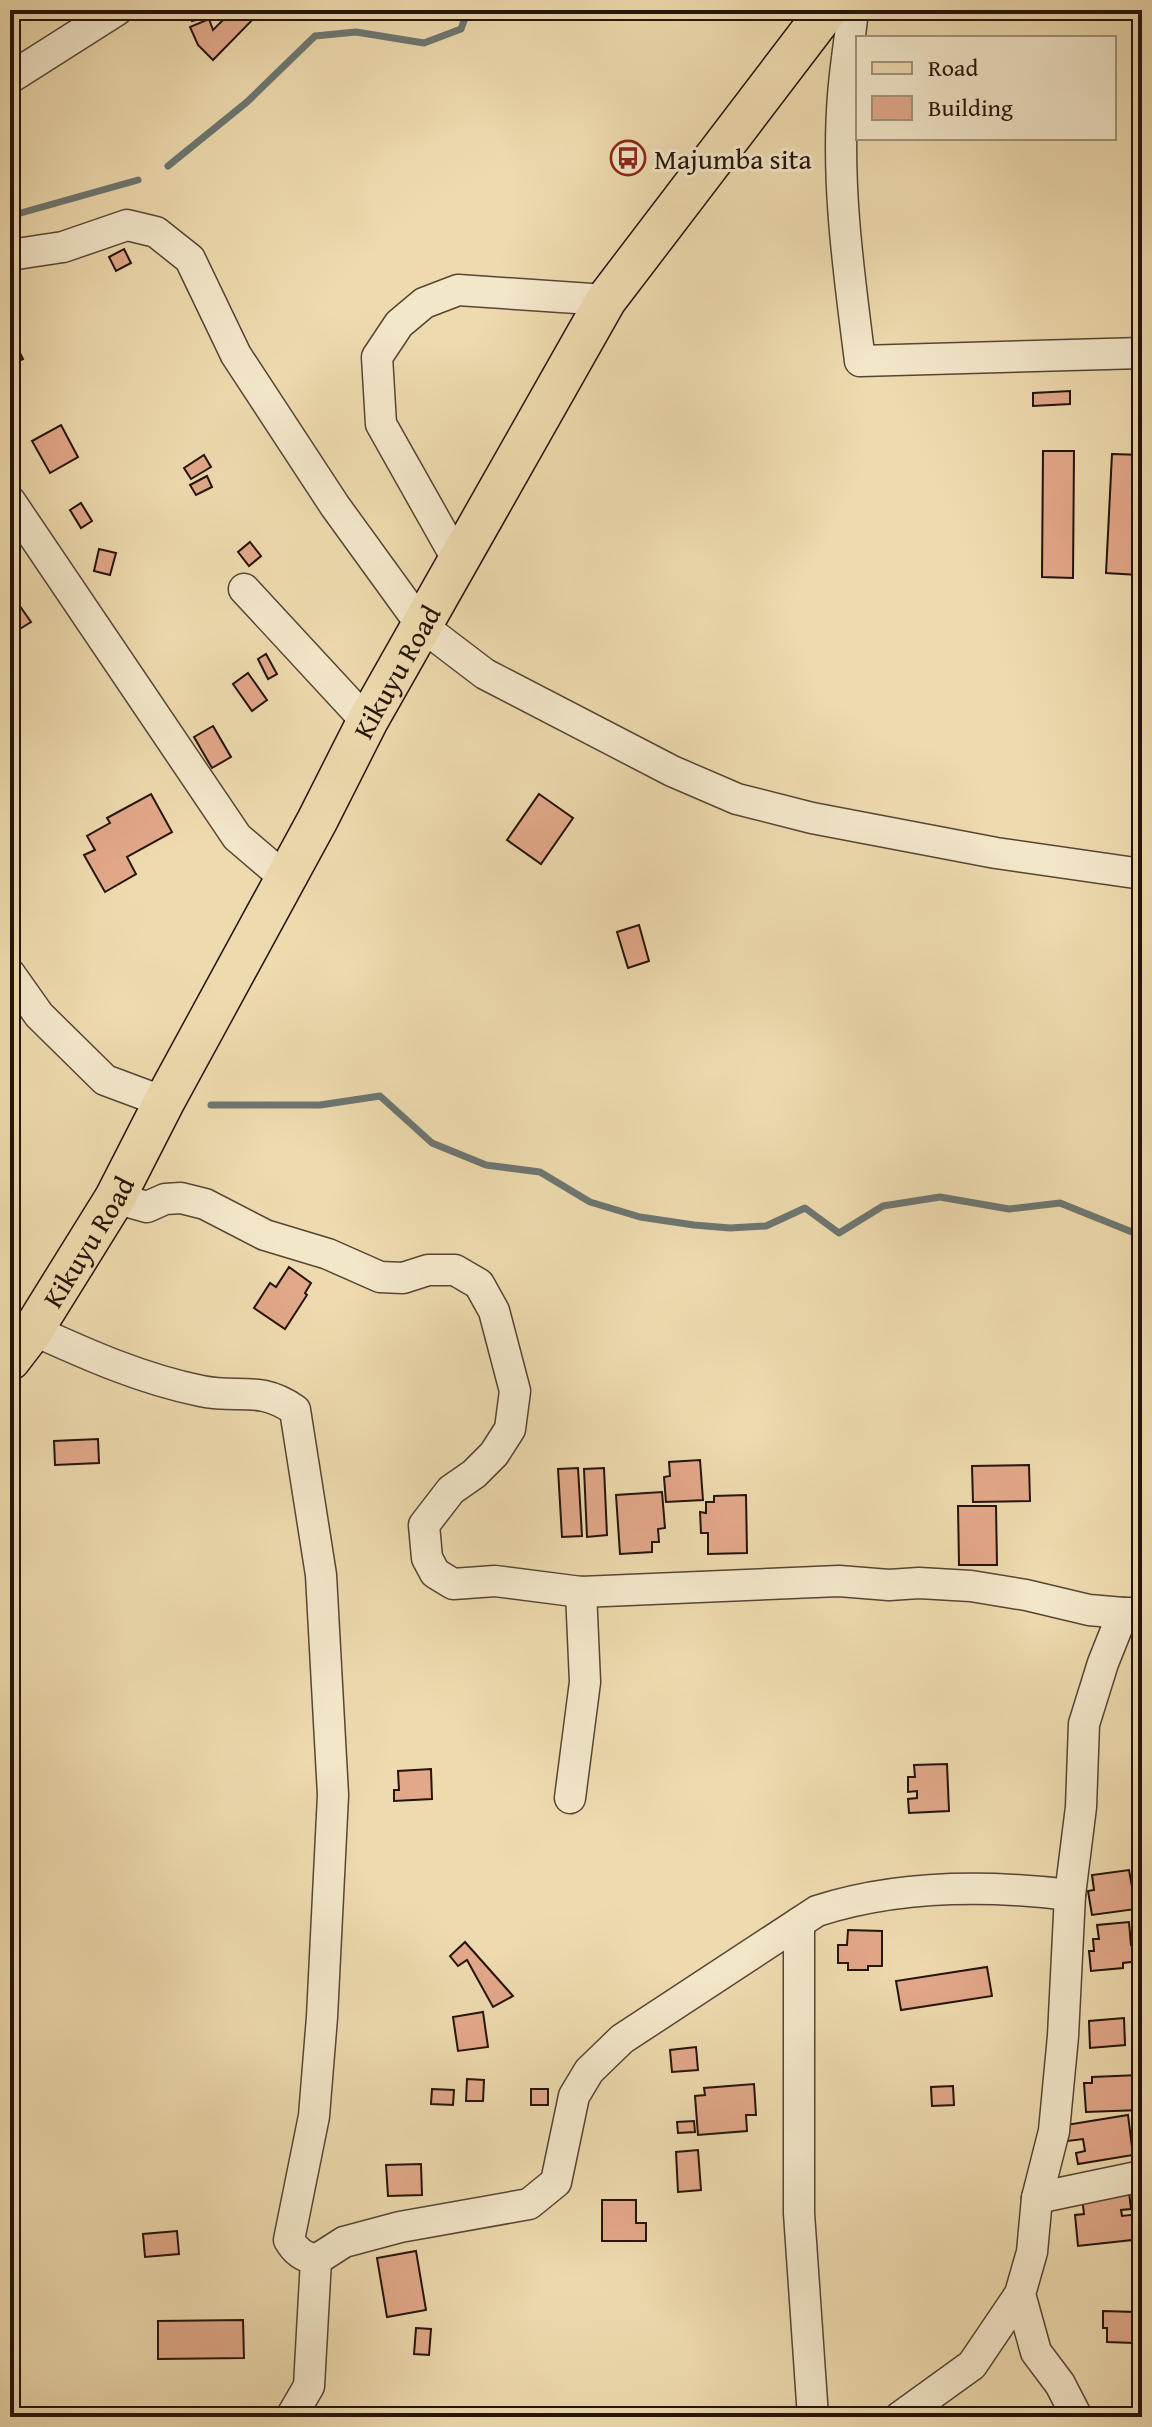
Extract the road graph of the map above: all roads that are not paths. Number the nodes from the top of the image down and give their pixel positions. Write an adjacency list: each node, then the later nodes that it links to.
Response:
1 (117, 10): 4 (street)
2 (827, 10): 6 (main road, Kikuyu Road)
3 (853, 10): 7 (street)
4 (10, 78)
5 (10, 255): 11 (street)
6 (606, 300): 9 (main road, Kikuyu Road); 9 (street)
7 (1142, 353)
8 (10, 501): 14 (street)
9 (457, 559): 11 (main road, Kikuyu Road)
10 (244, 589): 12 (street)
11 (422, 626): 12 (main road, Kikuyu Road); 13 (street)
12 (367, 722): 14 (main road, Kikuyu Road)
13 (1142, 874)
14 (285, 878): 16 (main road, Kikuyu Road)
15 (10, 974): 16 (street)
16 (164, 1102): 17 (main road, Kikuyu Road)
17 (115, 1198): 18 (main road, Kikuyu Road); 19 (street)
18 (18, 1344): 26 (street)
19 (581, 1592): 20 (street); 21 (street)
20 (1132, 1613): 22 (street)
21 (570, 1798)
22 (1070, 1895): 23 (street); 25 (street)
23 (799, 1923): 26 (street); 29 (street)
24 (1142, 2176): 25 (street)
25 (1037, 2198): 27 (street)
26 (316, 2260): 28 (street)
27 (1020, 2294): 30 (street); 31 (street)
28 (291, 2417)
29 (813, 2417)
30 (900, 2417)
31 (1077, 2417)

